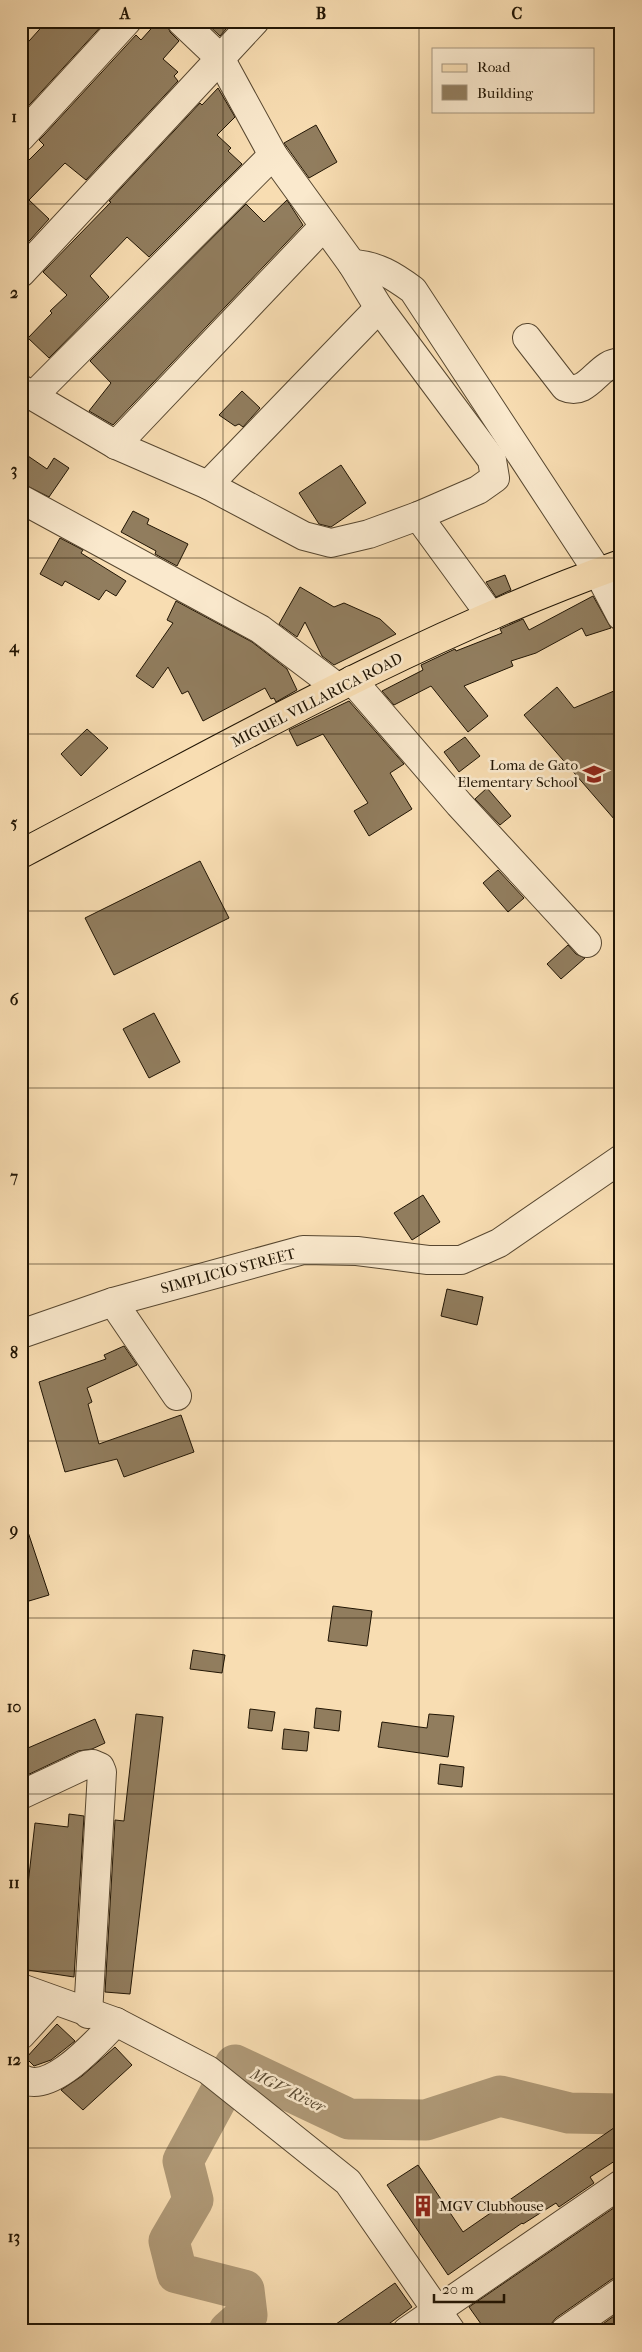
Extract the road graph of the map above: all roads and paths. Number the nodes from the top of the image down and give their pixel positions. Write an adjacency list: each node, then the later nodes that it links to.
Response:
1 (127, 21): 5 (street)
2 (181, 21): 4 (street)
3 (255, 21): 4 (street)
4 (220, 58): 6 (street); 9 (street)
5 (21, 137)
6 (273, 155): 7 (street); 13 (street)
7 (324, 226): 8 (street); 14 (street)
8 (352, 264): 10 (street); 18 (street)
9 (21, 273)
10 (379, 308): 15 (street); 17 (street)
11 (527, 338): 12 (street)
12 (621, 363)
13 (27, 392): 14 (street)
14 (116, 445): 15 (street)
15 (208, 485): 17 (street)
16 (21, 500): 21 (street)
17 (418, 516): 19 (street)
18 (610, 568): 19 (main road, MIGUEL VILLARICA ROAD); 20 (street)
19 (491, 616): 21 (main road, MIGUEL VILLARICA ROAD)
20 (621, 616)
21 (344, 683): 22 (main road, MIGUEL VILLARICA ROAD); 23 (street)
22 (21, 854)
23 (587, 943)
24 (621, 1159): 25 (street, SIMPLICIO STREET)
25 (113, 1302): 26 (street, SIMPLICIO STREET); 27 (street)
26 (21, 1334)
27 (177, 1396)
28 (21, 1795): 31 (street)
29 (21, 1988): 30 (street)
30 (52, 2001): 31 (street); 33 (street)
31 (88, 2014): 32 (street)
32 (116, 2022): 34 (street); 37 (street)
33 (21, 2035)
34 (21, 2078)
35 (621, 2184): 37 (street)
36 (621, 2292): 39 (street)
37 (444, 2320): 38 (street)
38 (407, 2331)
39 (565, 2331)

